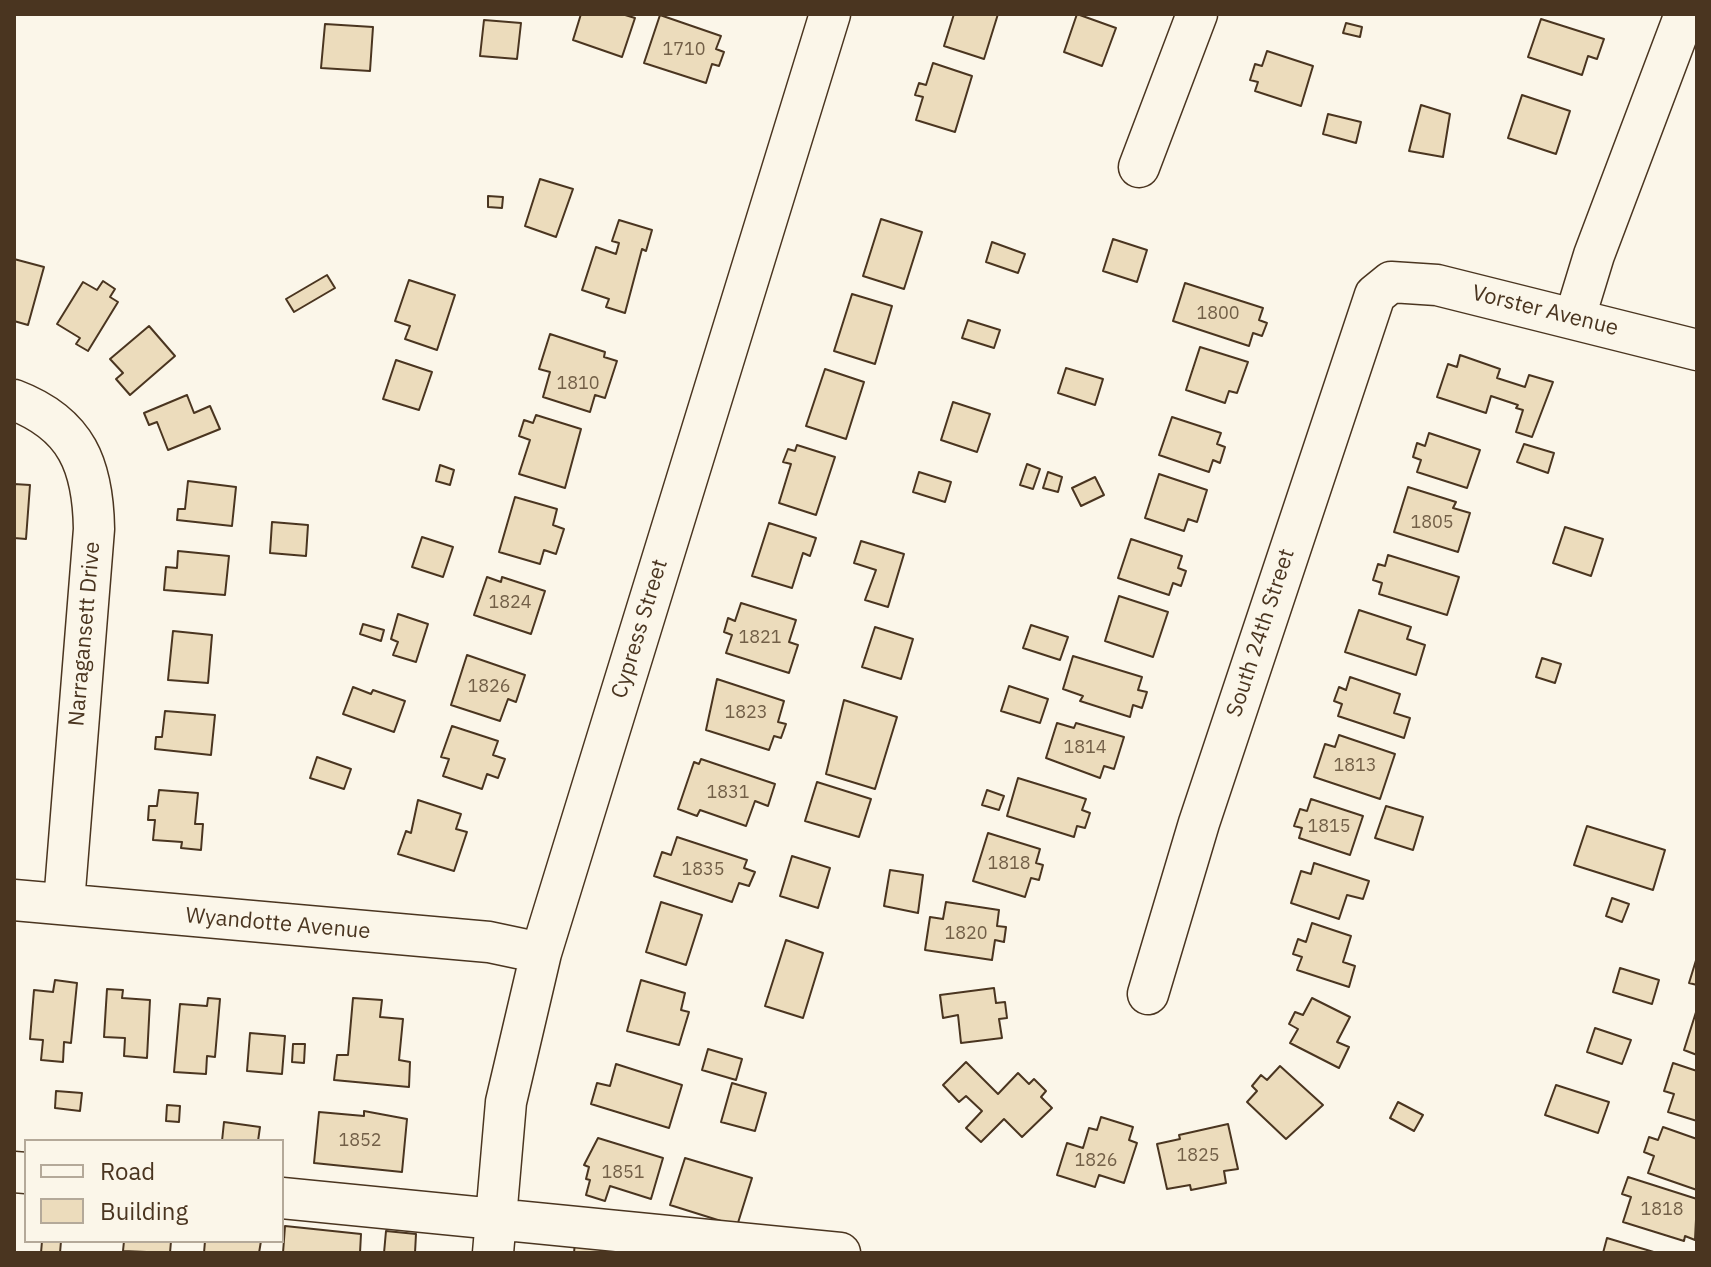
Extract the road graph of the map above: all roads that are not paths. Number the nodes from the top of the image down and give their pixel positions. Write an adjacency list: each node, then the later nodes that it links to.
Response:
1 (830, 14): 11 (street, Cypress Street)
2 (1197, 14): 4 (street)
3 (1685, 14): 6 (street)
4 (1139, 167)
5 (1391, 282): 6 (street, Vorster Avenue); 12 (street, South 24th Street)
6 (1575, 317): 7 (street, Vorster Avenue)
7 (1697, 350)
8 (14, 400): 10 (street, Narragansett Drive)
9 (14, 900): 10 (street, Wyandotte Avenue)
10 (64, 903): 11 (street, Wyandotte Avenue)
11 (541, 953): 14 (street, Cypress Street)
12 (1148, 994)
13 (284, 1198): 14 (street)
14 (494, 1235): 15 (street)
15 (840, 1253)

